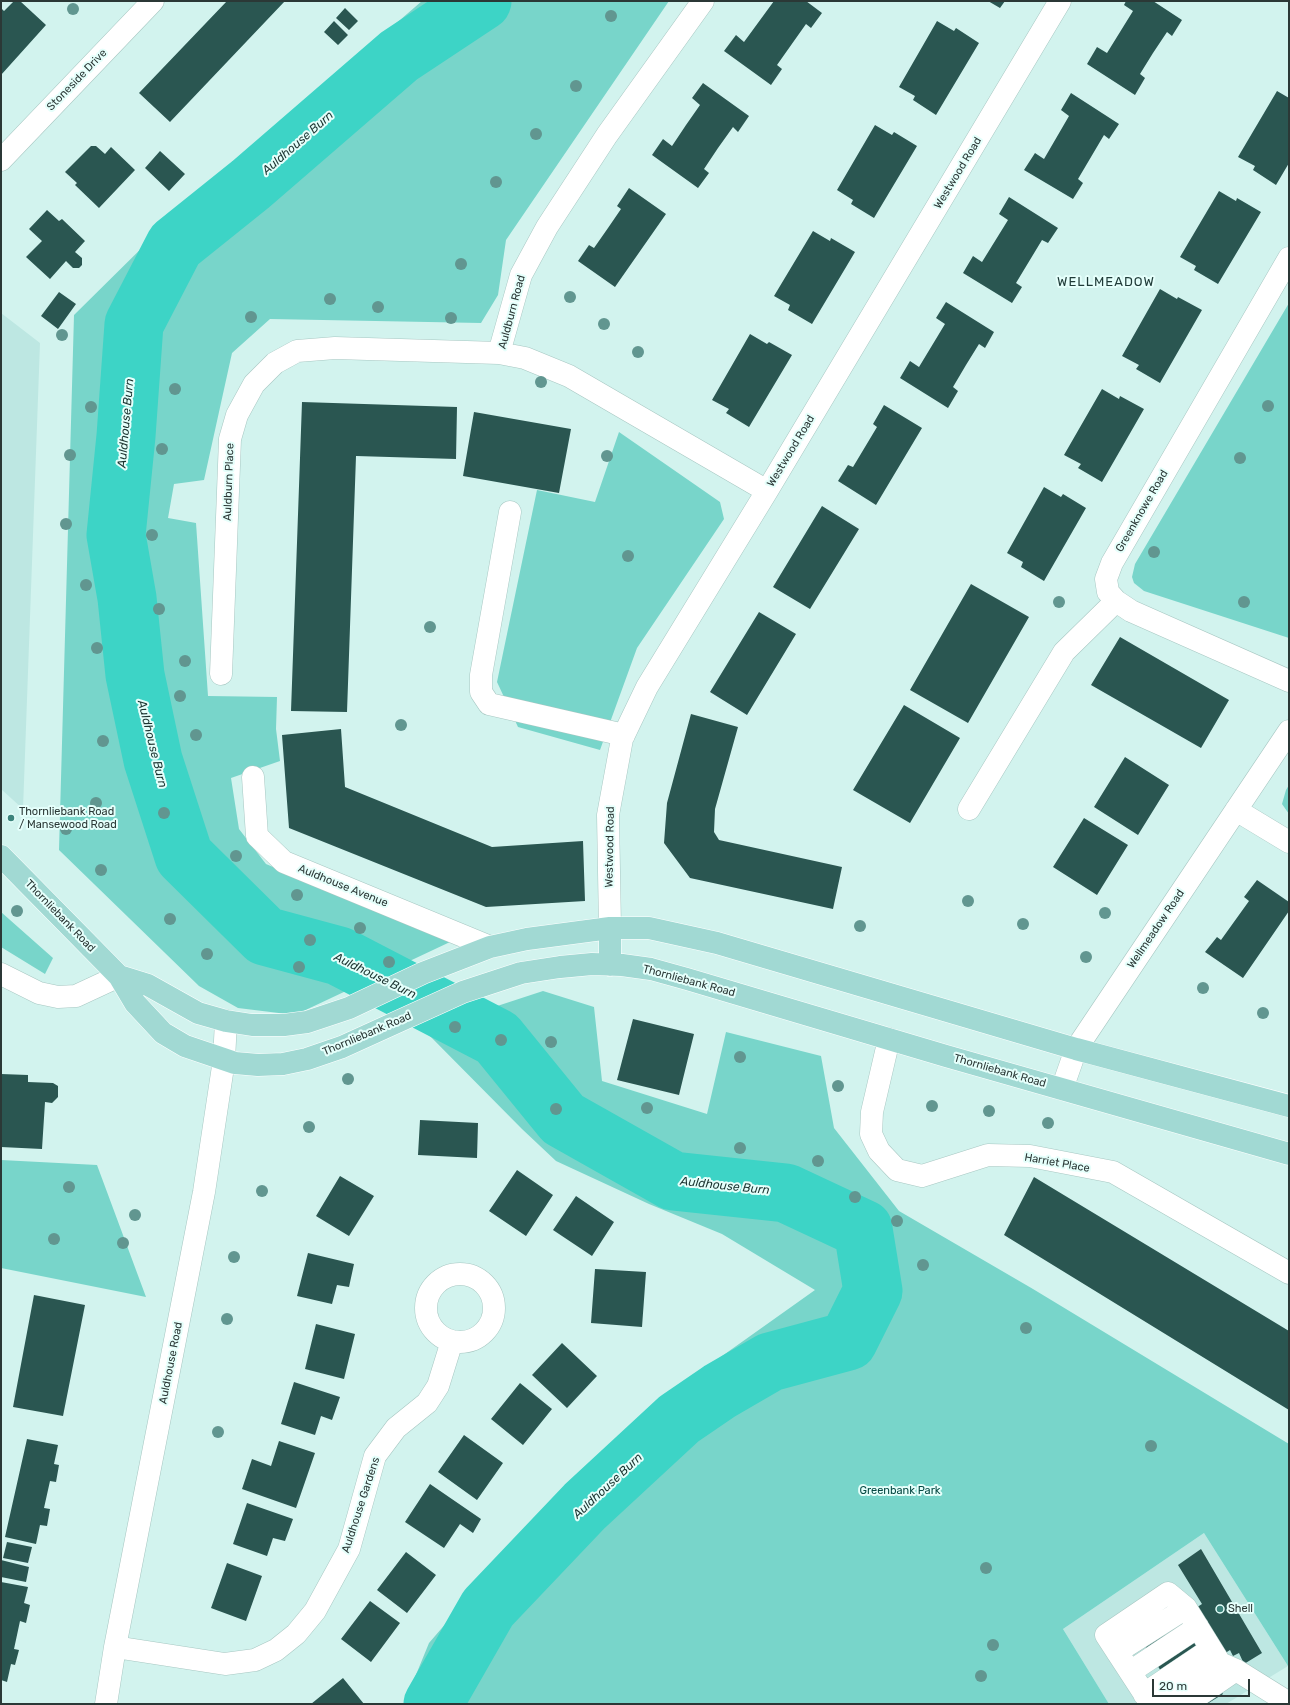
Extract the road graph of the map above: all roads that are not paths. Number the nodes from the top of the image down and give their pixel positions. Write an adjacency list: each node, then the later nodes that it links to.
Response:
1 (153, 1): 4 (street, Stoneside Drive)
2 (703, 1): 6 (street, Auldburn Road)
3 (1060, 1): 7 (street, Westwood Road)
4 (1, 160)
5 (1289, 258): 9 (street, Greenknowe Road)
6 (499, 353): 7 (street, Auldburn Road); 10 (street, Auldburn Place)
7 (767, 491): 13 (street, Westwood Road)
8 (510, 512): 13 (street)
9 (1116, 601): 11 (street, Greenknowe Road); 15 (street)
10 (221, 674)
11 (1289, 681)
12 (1289, 731): 16 (street, Wellmeadow Road)
13 (624, 735): 19 (street, Westwood Road)
14 (253, 778): 20 (street, Auldhouse Avenue)
15 (969, 809)
16 (1236, 810): 17 (street); 26 (street, Wellmeadow Road)
17 (1289, 842)
18 (1, 856): 23 (main road, Thornliebank Road)
19 (610, 928): 20 (main road, Thornliebank Road); 21 (main road); 26 (main road, Thornliebank Road)
20 (490, 947): 24 (main road, Thornliebank Road)
21 (610, 965): 25 (main road, Thornliebank Road); 27 (main road, Thornliebank Road)
22 (1, 974): 23 (street)
23 (119, 976): 24 (main road, Thornliebank Road); 27 (main road, Thornliebank Road)
24 (226, 1021): 27 (street, Auldhouse Road)
25 (890, 1039): 28 (main road, Thornliebank Road); 31 (street, Harriet Place)
26 (1076, 1049): 28 (street, Wellmeadow Road); 29 (main road, Thornliebank Road)
27 (224, 1060): 33 (street, Auldhouse Road)
28 (1062, 1089): 30 (main road, Thornliebank Road)
29 (1289, 1106)
30 (1289, 1154)
31 (1289, 1273)
32 (452, 1341): 33 (street, Auldhouse Gardens)
33 (115, 1647): 37 (street, Auldhouse Road)
34 (1214, 1649): 35 (street); 35 (street); 35 (street); 36 (street); 38 (street)
35 (1144, 1691)
36 (1289, 1703)
37 (106, 1704)
38 (1186, 1704)

